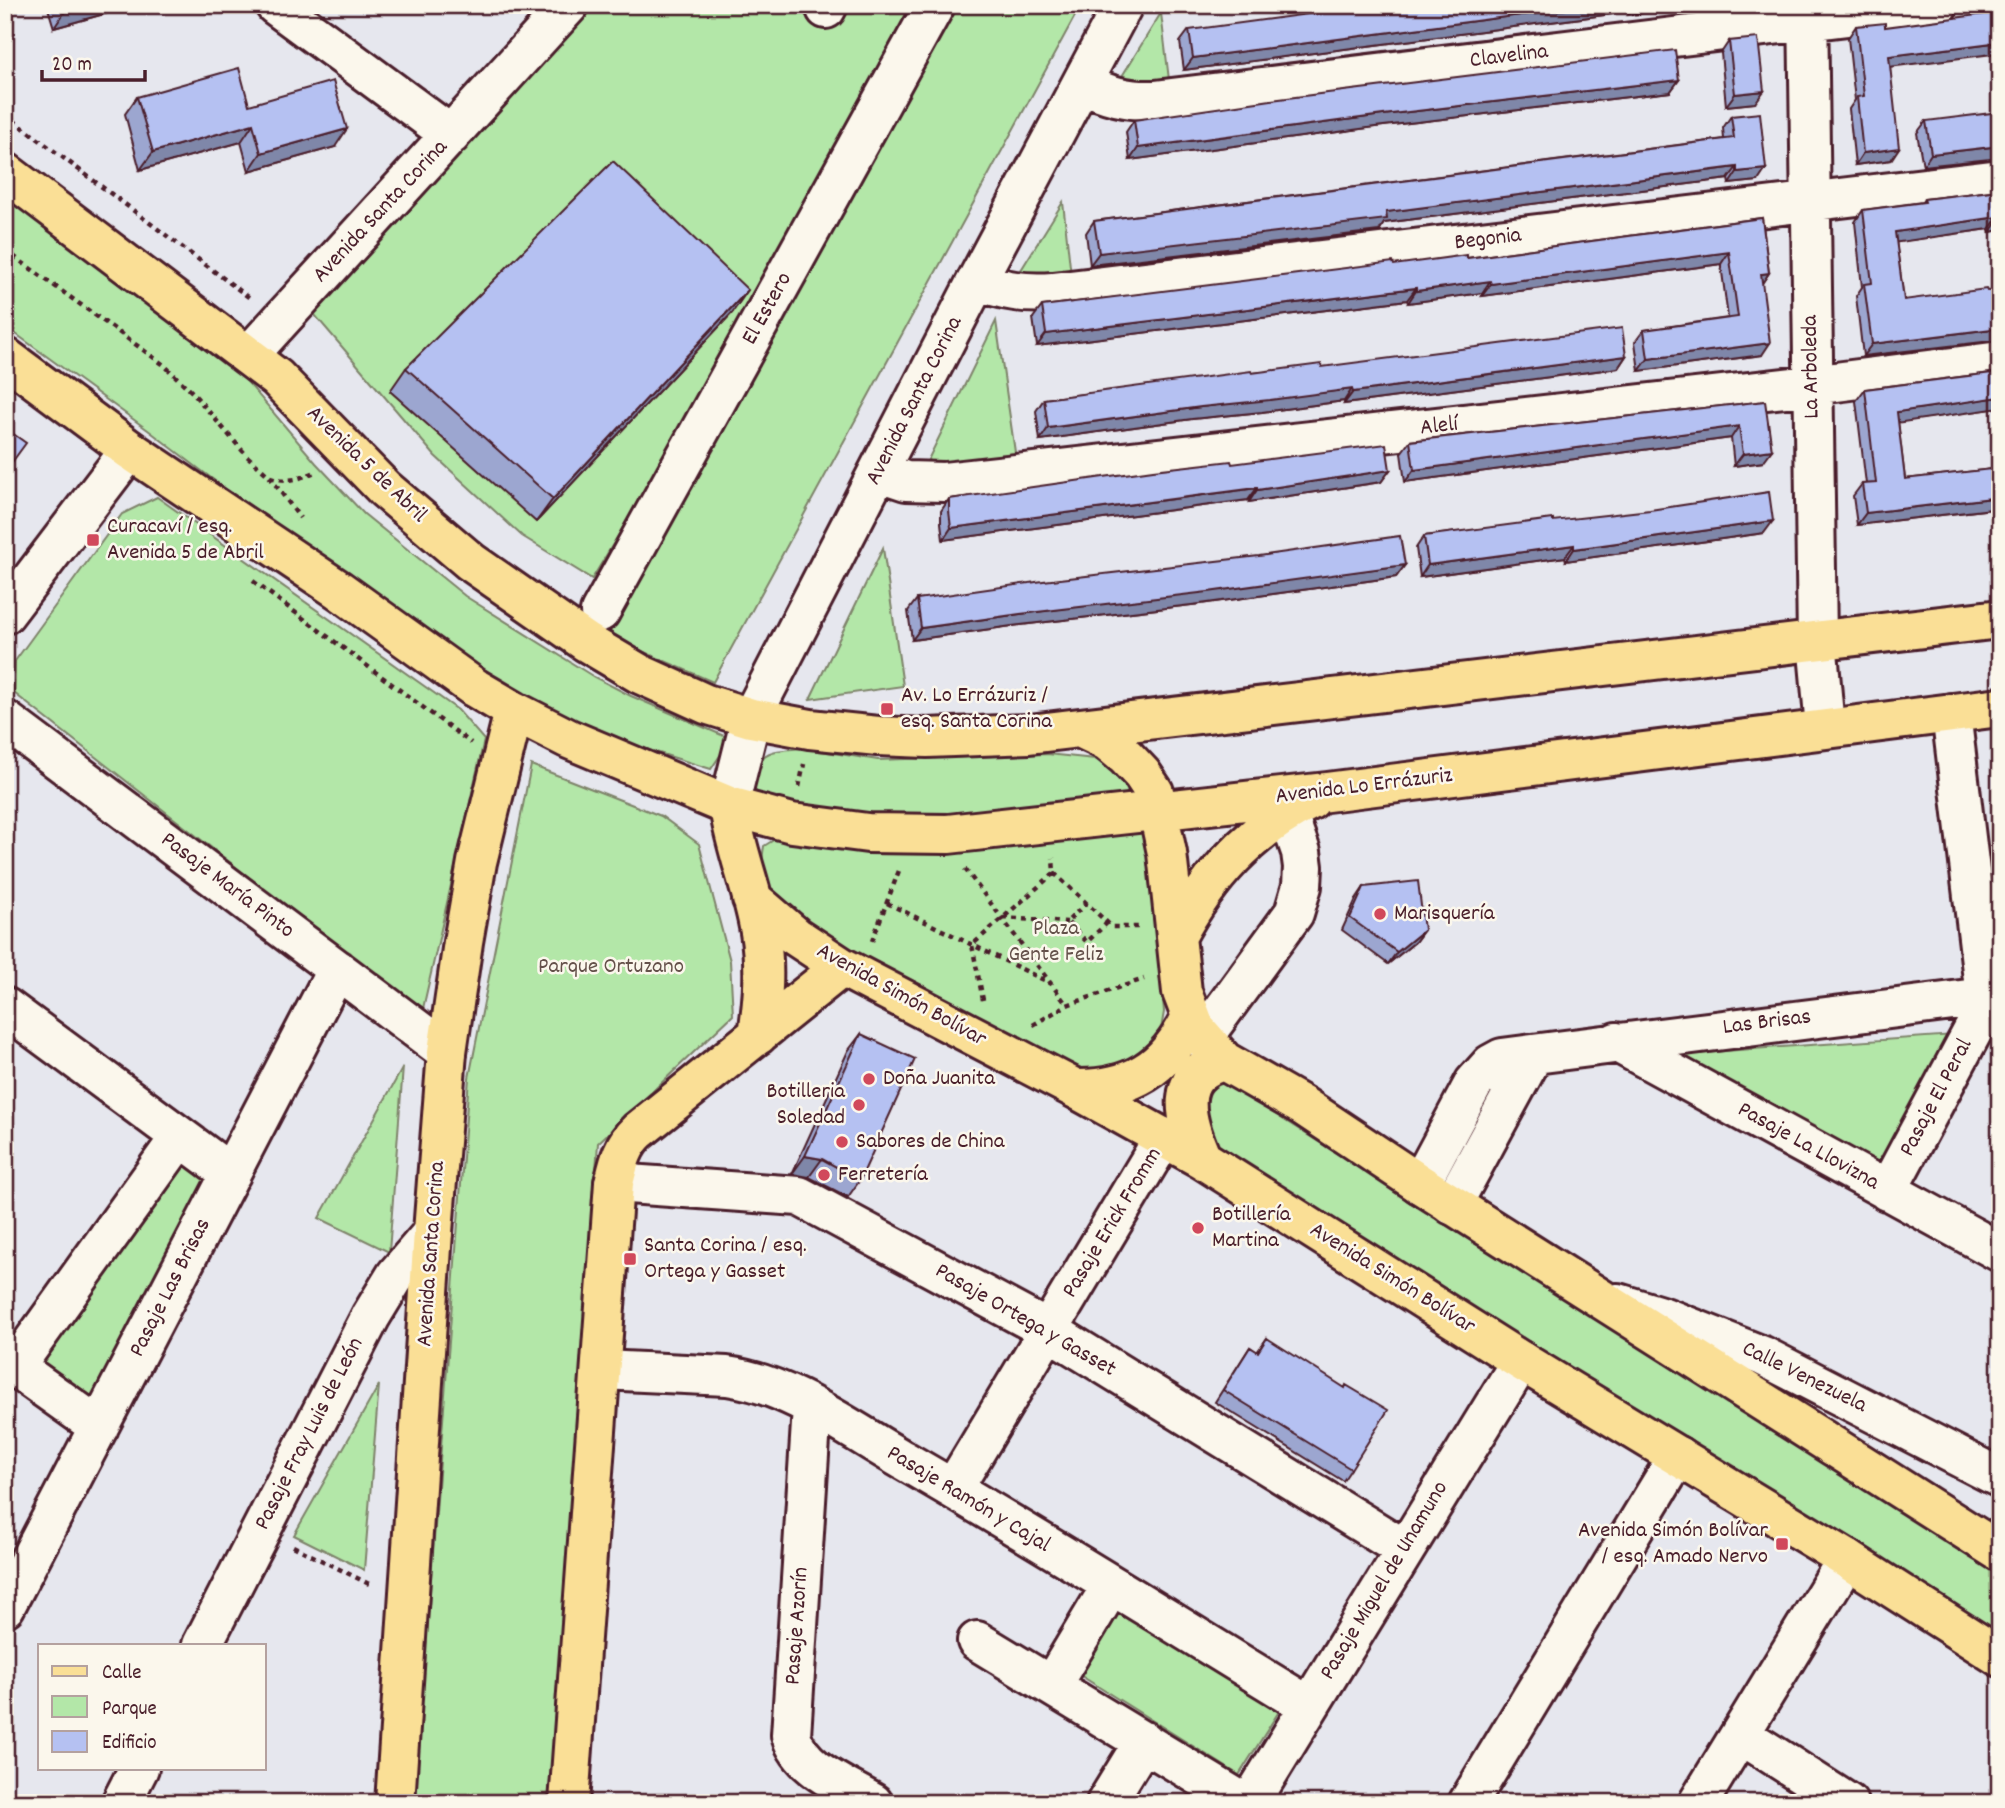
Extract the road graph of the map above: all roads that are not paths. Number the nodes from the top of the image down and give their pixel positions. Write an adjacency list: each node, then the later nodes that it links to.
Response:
1 (275, 5): 8 (street)
2 (569, 5): 8 (street, Avenida Santa Corina)
3 (935, 5): 19 (street, El Estero)
4 (1123, 5): 7 (street, Avenida Santa Corina)
5 (1938, 5): 6 (street, Clavelina)
6 (1808, 13): 7 (street, Clavelina); 11 (street, La Arboleda)
7 (1082, 83): 12 (street, Avenida Santa Corina)
8 (452, 135): 13 (street, Avenida Santa Corina)
9 (5, 172): 13 (main road, Avenida 5 de Abril)
10 (2000, 179): 11 (street, Begonia)
11 (1810, 202): 12 (street, Begonia); 16 (street, La Arboleda)
12 (977, 280): 18 (street, Avenida Santa Corina)
13 (249, 355): 26 (main road, Avenida 5 de Abril)
14 (5, 358): 17 (main road)
15 (2000, 361): 16 (street, Alelí)
16 (1812, 385): 18 (street, Alelí); 22 (street, La Arboleda)
17 (130, 450): 20 (street); 24 (main road)
18 (880, 472): 26 (street, Avenida Santa Corina)
19 (600, 612)
20 (5, 614)
21 (2000, 619): 22 (main road)
22 (1817, 641): 28 (street, La Arboleda); 29 (main road)
23 (2000, 707): 25 (main road, Avenida Lo Errázuriz)
24 (514, 711): 31 (main road); 43 (main road, Avenida Santa Corina)
25 (1951, 713): 28 (main road, Avenida Lo Errázuriz); 38 (street)
26 (751, 718): 29 (main road); 31 (street, Avenida Santa Corina)
27 (5, 720): 37 (street, Pasaje María Pinto)
28 (1825, 727): 30 (main road, Avenida Lo Errázuriz)
29 (1082, 729): 32 (main road)
30 (1327, 792): 32 (main road, Avenida Lo Errázuriz); 33 (main road)
31 (729, 806): 32 (main road, Avenida Lo Errázuriz); 34 (main road)
32 (1159, 811): 35 (main road)
33 (1287, 812): 35 (main road); 41 (street)
34 (752, 899): 36 (main road, Avenida Simón Bolívar); 40 (main road)
35 (1163, 932): 41 (main road)
36 (855, 959): 40 (main road); 45 (main road, Avenida Simón Bolívar)
37 (337, 968): 43 (street, Pasaje María Pinto); 49 (street, Pasaje Las Brisas)
38 (1990, 1013): 42 (street, Las Brisas); 52 (street, Pasaje El Peral)
39 (11, 1024): 46 (street)
40 (758, 1035): 50 (main road)
41 (1206, 1039): 45 (main road); 48 (main road); 51 (main road)
42 (1616, 1042): 44 (street, Las Brisas); 52 (street, Pasaje La Llovizna)
43 (447, 1052): 54 (main road, Avenida Santa Corina)
44 (1534, 1054): 51 (street, Las Brisas); 53 (street)
45 (1076, 1089): 47 (main road, Avenida Simón Bolívar)
46 (180, 1137): 49 (street); 59 (street)
47 (1164, 1137): 48 (main road, Avenida Simón Bolívar); 57 (street, Pasaje Erick Fromm)
48 (1202, 1159): 58 (main road, Avenida Simón Bolívar)
49 (231, 1174): 62 (street, Pasaje Las Brisas)
50 (614, 1183): 57 (street, Pasaje Ortega y Gasset); 60 (main road)
51 (1420, 1184): 53 (main road)
52 (1887, 1191): 55 (street, Pasaje La Llovizna)
53 (1452, 1205): 56 (main road)
54 (433, 1232): 72 (street, Pasaje Fray Luis de León); 80 (main road, Avenida Santa Corina)
55 (2000, 1252)
56 (1601, 1298): 64 (street, Calle Venezuela); 67 (main road)
57 (1048, 1331): 65 (street, Pasaje Erick Fromm); 66 (street, Pasaje Ortega y Gasset)
58 (1521, 1361): 63 (main road, Avenida Simón Bolívar); 66 (street, Pasaje Miguel de Unamuno)
59 (10, 1364): 62 (street)
60 (602, 1370): 61 (street, Pasaje Ramón y Cajal); 81 (main road)
61 (812, 1408): 65 (street, Pasaje Ramón y Cajal); 82 (street, Pasaje Azorín)
62 (99, 1427): 70 (street, Pasaje Las Brisas)
63 (1678, 1457): 68 (main road, Avenida Simón Bolívar); 86 (street)
64 (2000, 1478)
65 (953, 1489): 69 (street, Pasaje Ramón y Cajal)
66 (1404, 1549): 75 (street, Pasaje Miguel de Unamuno)
67 (2000, 1552)
68 (1847, 1559): 73 (main road, Avenida Simón Bolívar); 76 (street)
69 (1111, 1586): 74 (street); 75 (street, Pasaje Ramón y Cajal)
70 (5, 1607)
71 (977, 1641): 74 (street)
72 (203, 1644)
73 (2000, 1657)
74 (1052, 1686): 77 (street)
75 (1309, 1706): 85 (street, Pasaje Miguel de Unamuno)
76 (1740, 1734): 87 (street); 88 (street)
77 (1143, 1741): 83 (street); 84 (street)
78 (138, 1770): 79 (street)
79 (121, 1803)
80 (395, 1803)
81 (569, 1803)
82 (873, 1803)
83 (1106, 1803)
84 (1244, 1803)
85 (1250, 1803)
86 (1468, 1803)
87 (1698, 1803)
88 (1848, 1803)

